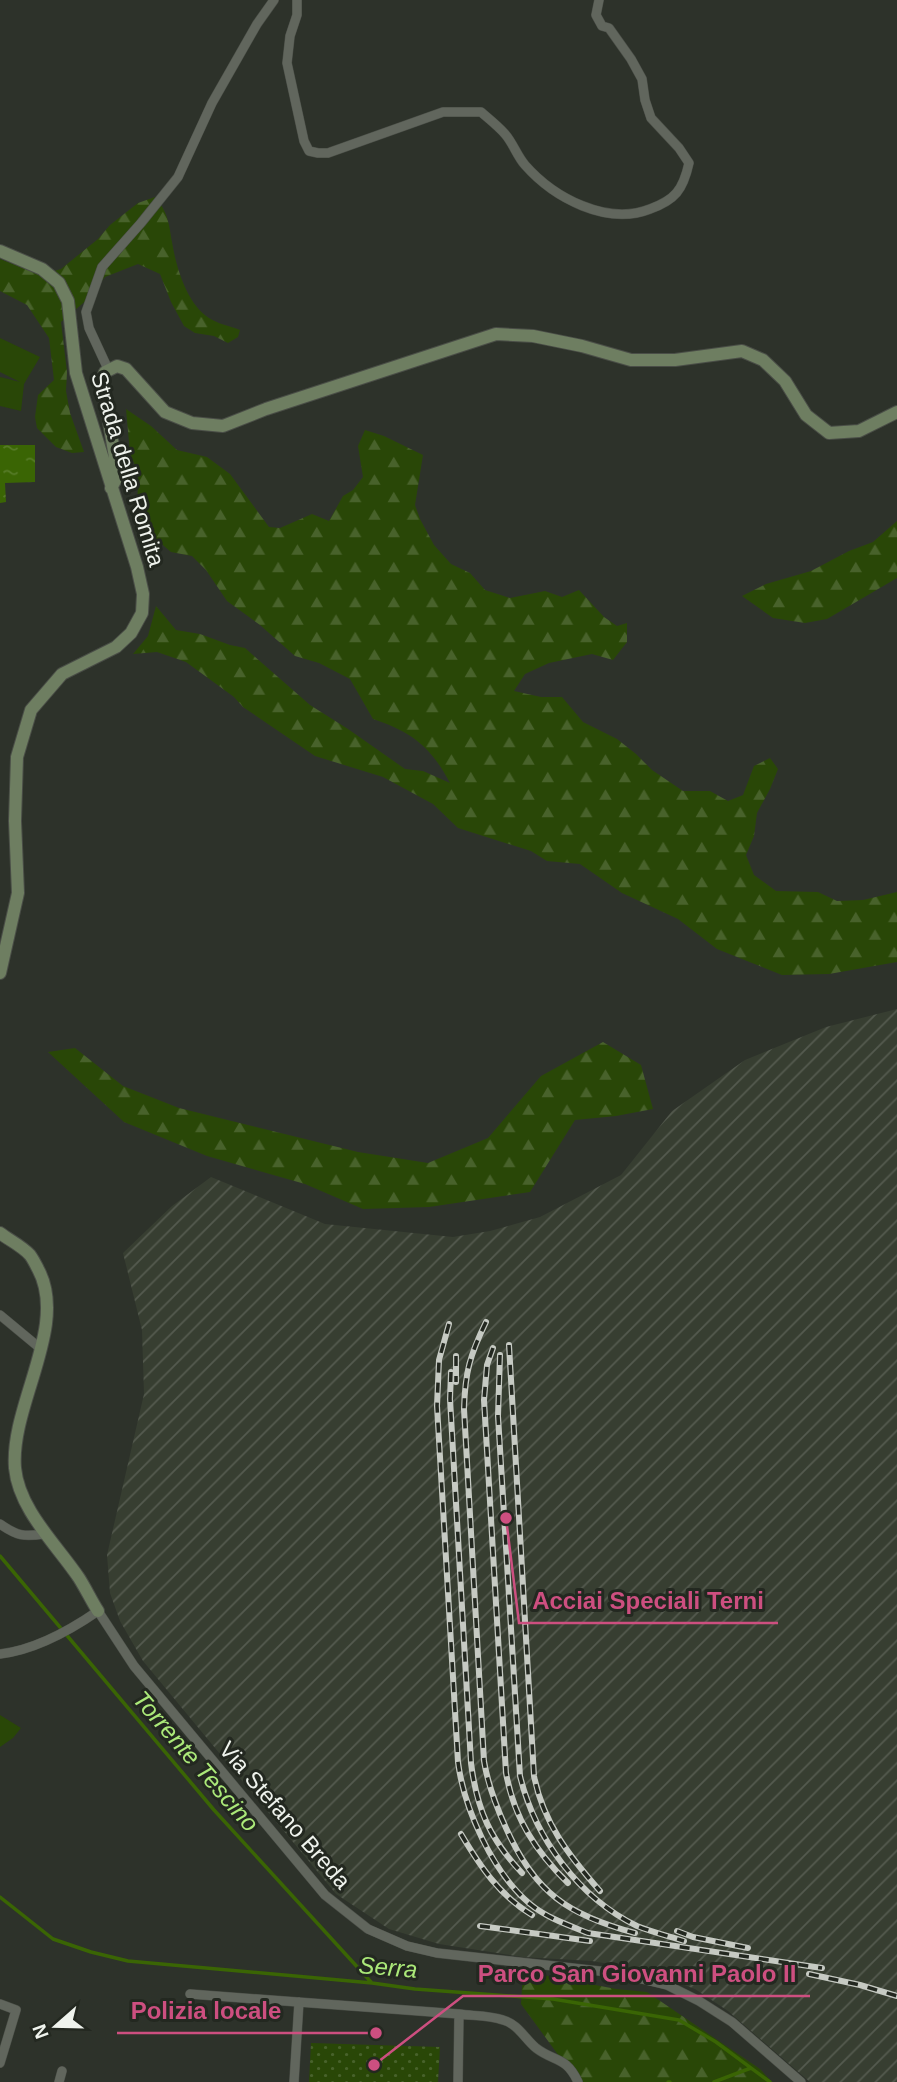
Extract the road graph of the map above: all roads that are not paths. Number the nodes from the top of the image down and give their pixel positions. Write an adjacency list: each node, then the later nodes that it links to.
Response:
1 (274, 0): 5 (street)
2 (297, 0): 3 (street)
3 (599, 0)
4 (0, 251): 7 (street, Strada della Romita)
5 (108, 369): 6 (street); 7 (street)
6 (897, 412)
7 (111, 488): 8 (street, Strada della Romita)
8 (0, 973)
9 (0, 1233): 11 (street)
10 (0, 1315): 11 (street)
11 (41, 1349): 13 (street)
12 (0, 1524): 13 (street)
13 (44, 1534): 14 (street)
14 (98, 1611): 15 (street); 26 (street, Via Stefano Breda)
15 (0, 1654)
16 (190, 1994): 17 (street)
17 (299, 2002): 19 (street); 23 (street)
18 (0, 2004): 20 (street)
19 (458, 2014): 24 (street); 25 (street)
20 (0, 2063)
21 (62, 2071): 22 (street)
22 (59, 2082)
23 (293, 2082)
24 (458, 2082)
25 (578, 2082)
26 (802, 2082)

